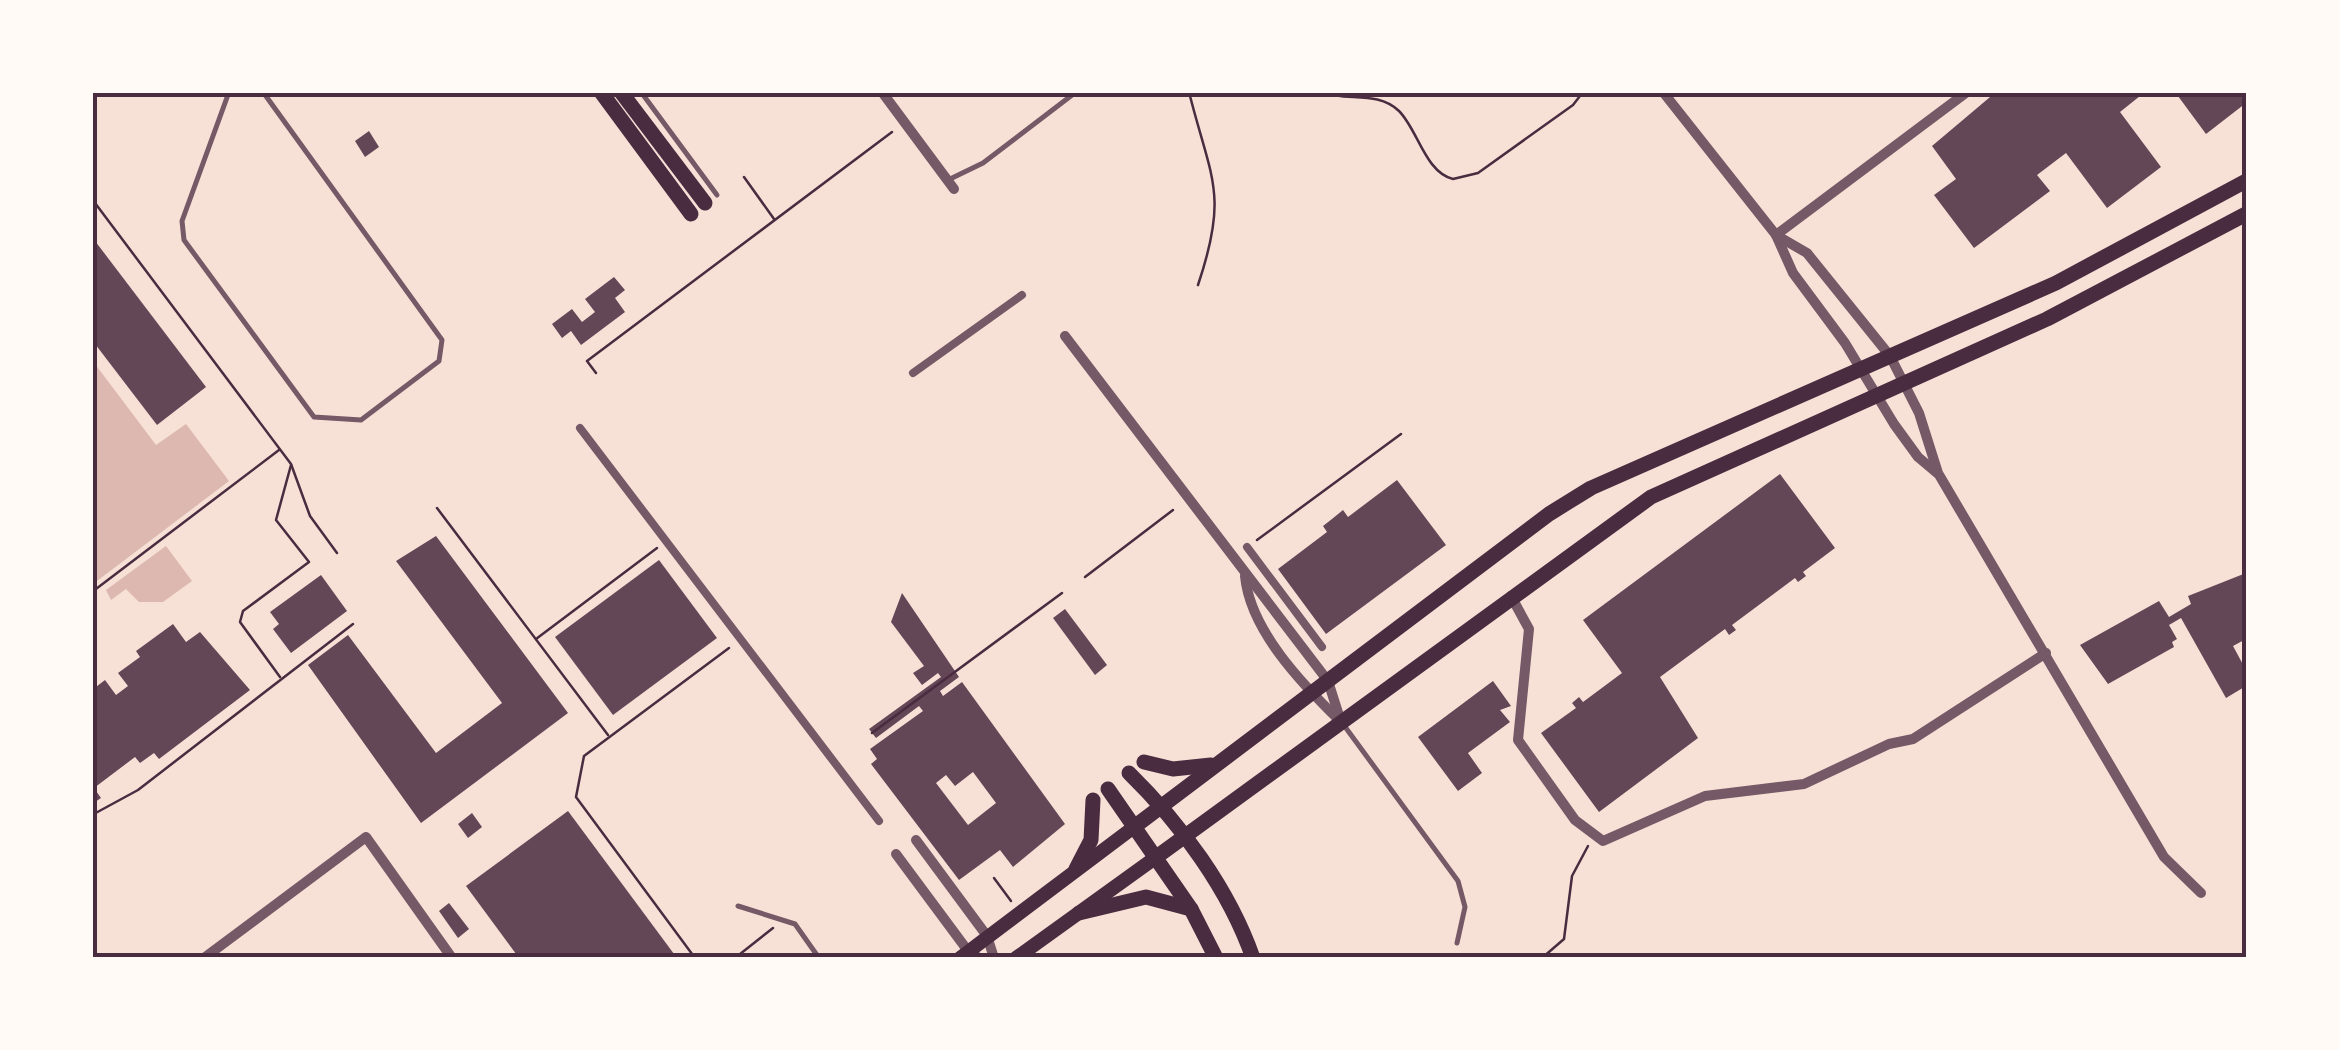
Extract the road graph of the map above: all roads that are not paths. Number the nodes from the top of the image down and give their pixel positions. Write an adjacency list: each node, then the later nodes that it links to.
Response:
1 (229, 92): 2 (lane)
2 (263, 92)
3 (601, 92): 13 (main road)
4 (621, 92): 12 (main road)
5 (641, 92): 12 (lane)
6 (882, 92): 11 (street)
7 (1076, 92): 11 (lane)
8 (1662, 92): 15 (street)
9 (1967, 92): 15 (street)
10 (2246, 181): 18 (main road)
11 (950, 185)
12 (711, 199)
13 (691, 214)
14 (2246, 214): 21 (main road)
15 (1776, 235): 18 (street); 19 (street)
16 (1022, 295): 20 (street)
17 (1065, 336): 26 (street)
18 (1890, 356): 19 (main road); 21 (street)
19 (1860, 368): 22 (street); 30 (main road)
20 (913, 373)
21 (1905, 382): 22 (main road); 24 (street)
22 (1875, 395): 24 (street); 27 (main road)
23 (580, 428): 39 (street)
24 (1938, 473): 29 (street)
25 (1248, 547): 28 (street)
26 (1245, 575): 30 (street); 31 (street)
27 (1510, 596): 29 (street); 32 (main road)
28 (1322, 647)
29 (2046, 652): 46 (street)
30 (1328, 681): 31 (main road); 32 (street)
31 (1312, 694): 32 (street); 34 (main road)
32 (1341, 722): 41 (main road); 51 (lane)
33 (1144, 762): 34 (main road)
34 (1215, 764): 38 (main road)
35 (1129, 773): 38 (main road)
36 (1108, 789): 40 (main road)
37 (1093, 800): 45 (main road)
38 (1162, 805): 40 (main road); 41 (main road)
39 (879, 821)
40 (1134, 826): 44 (main road); 45 (main road)
41 (1184, 835): 44 (main road); 59 (main road)
42 (916, 840): 50 (street)
43 (896, 854): 52 (street)
44 (1155, 858): 48 (main road); 49 (main road)
45 (1076, 869): 50 (main road)
46 (2201, 893)
47 (738, 906): 55 (lane)
48 (1191, 909): 49 (main road); 58 (main road)
49 (1078, 913): 57 (main road)
50 (987, 936): 52 (main road); 56 (street)
51 (1457, 943)
52 (969, 955)
53 (204, 958): 54 (street)
54 (452, 958)
55 (819, 958)
56 (994, 958)
57 (1016, 958)
58 (1216, 958)
59 (1253, 958)

